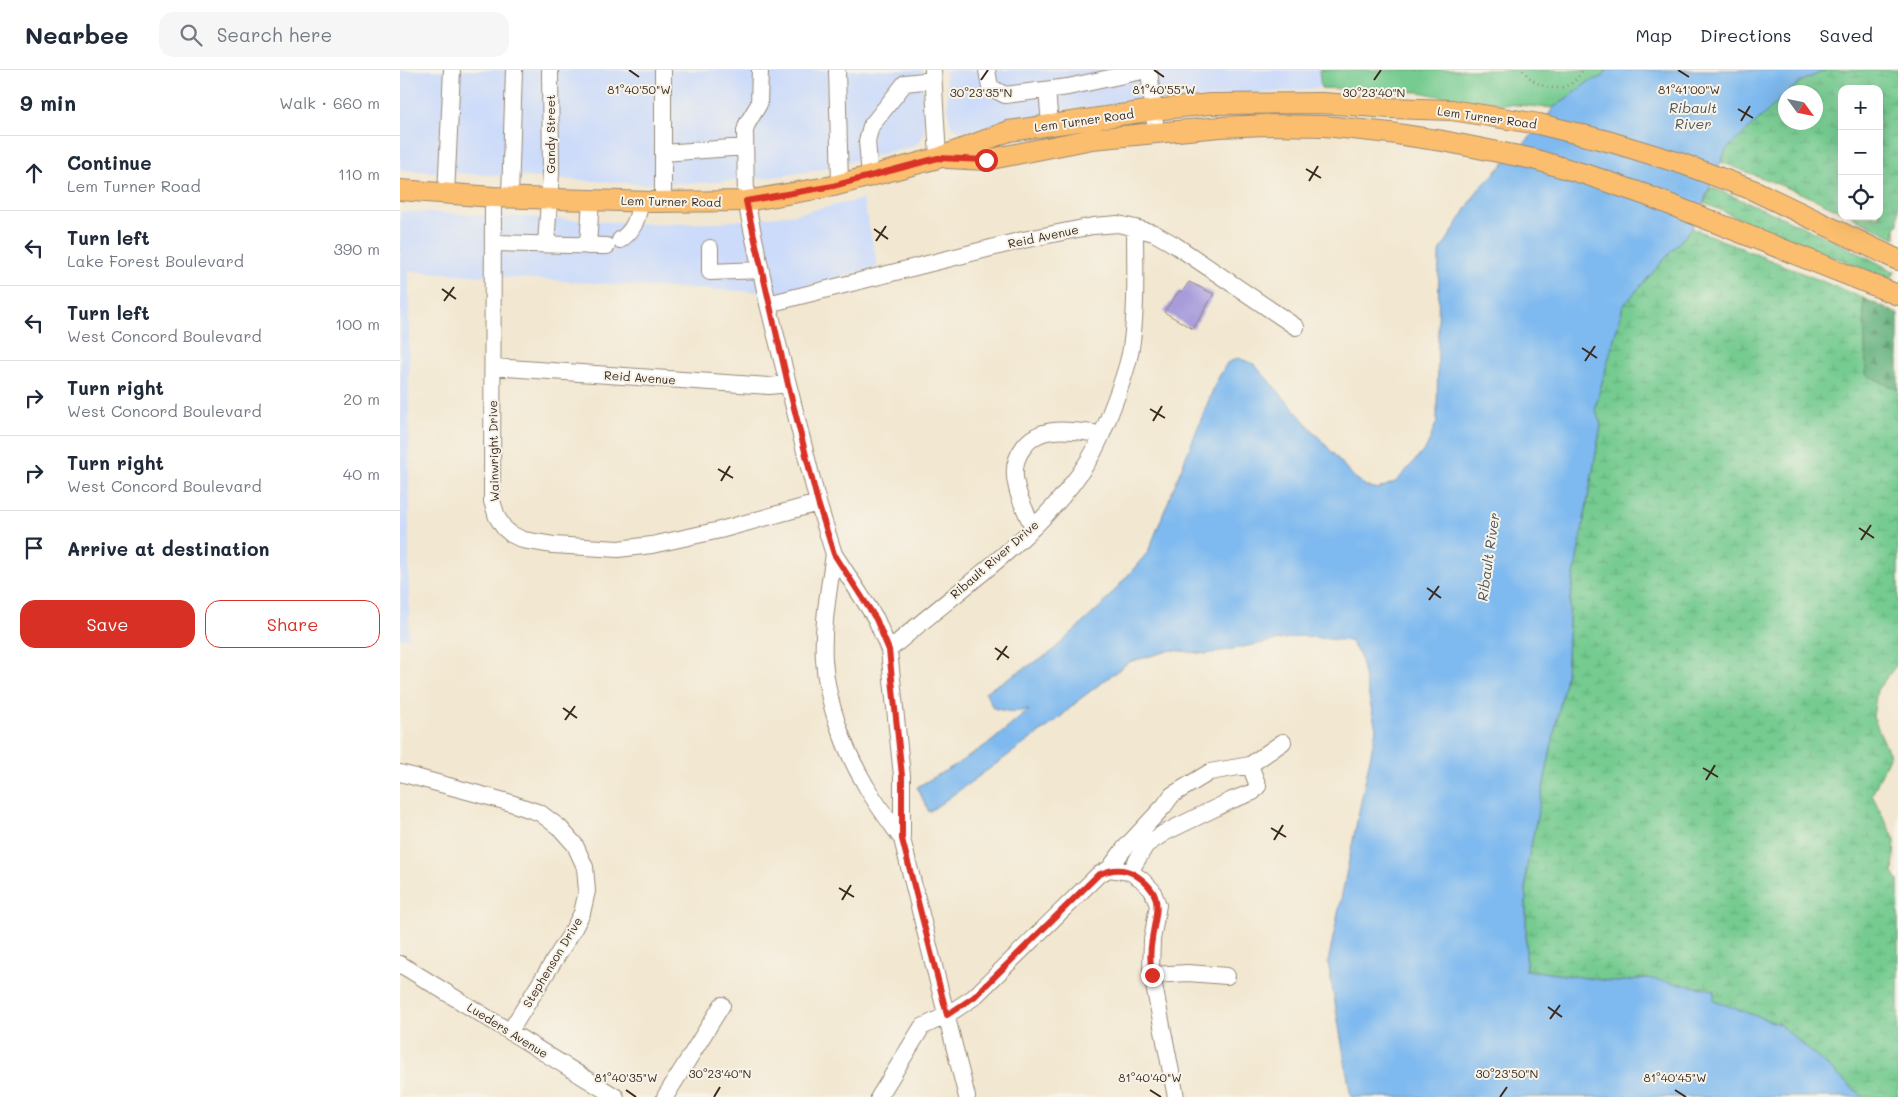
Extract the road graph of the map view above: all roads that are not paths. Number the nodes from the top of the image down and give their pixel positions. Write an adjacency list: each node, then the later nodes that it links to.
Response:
1 (452, 70): 15 (street)
2 (458, 70): 15 (street)
3 (514, 70): 23 (street, Wainwright Drive)
4 (550, 70): 24 (street, Gandy Street)
5 (663, 70): 17 (street)
6 (760, 70): 16 (street)
7 (837, 70): 20 (street)
8 (987, 70): 11 (street)
9 (1148, 70): 11 (street); 12 (street)
10 (933, 75): 18 (street); 19 (street)
11 (1052, 89): 13 (street)
12 (1154, 110): 13 (main road, Lem Turner Road); 14 (street); 34 (main road, Lem Turner Road)
13 (1055, 124): 18 (main road, Lem Turner Road)
14 (1156, 132): 18 (main road, Lem Turner Road); 36 (main road, Lem Turner Road)
15 (448, 147): 22 (street)
16 (745, 147): 17 (street); 26 (street)
17 (662, 153): 28 (street)
18 (938, 158): 19 (main road, Lem Turner Road)
19 (870, 176): 20 (main road, Lem Turner Road)
20 (840, 184): 26 (main road, Lem Turner Road)
21 (400, 190): 22 (main road, Lem Turner Road)
22 (446, 194): 23 (main road, Lem Turner Road)
23 (501, 197): 24 (main road, Lem Turner Road); 30 (street, Wainwright Drive)
24 (550, 199): 25 (main road, Lem Turner Road); 31 (street, Gandy Street)
25 (590, 200): 27 (main road, Lem Turner Road); 32 (street)
26 (746, 201): 28 (main road, Lem Turner Road); 35 (street)
27 (641, 202): 28 (main road, Lem Turner Road); 32 (street)
28 (662, 202)
29 (1135, 228): 37 (street, Reid Avenue); 38 (street, Reid Avenue); 41 (street, Ribault River Drive)
30 (494, 243): 31 (street); 39 (street, Wainwright Drive)
31 (546, 244): 32 (street)
32 (588, 246)
33 (710, 248): 35 (street)
34 (1898, 260)
35 (761, 270): 37 (street)
36 (1898, 295)
37 (768, 304): 40 (street)
38 (1296, 327)
39 (493, 367): 40 (street, Reid Avenue); 42 (street, Wainwright Drive)
40 (788, 384): 42 (street)
41 (1102, 434): 43 (street, Ribault River Drive); 43 (street)
42 (818, 503): 44 (street)
43 (1033, 528): 45 (street, Ribault River Drive)
44 (834, 554): 45 (street); 49 (street)
45 (889, 650): 49 (street)
46 (1283, 742): 47 (street)
47 (1250, 766): 50 (street); 51 (street)
48 (400, 773): 57 (street, Stephenson Drive)
49 (902, 839): 56 (street)
50 (1109, 869): 51 (street); 56 (street)
51 (1130, 872): 53 (street)
52 (400, 964): 57 (street, Lueders Avenue)
53 (1152, 975): 54 (street); 62 (street)
54 (1227, 976)
55 (722, 1005): 59 (street)
56 (947, 1015): 60 (street); 61 (street)
57 (510, 1031): 58 (street, Lueders Avenue)
58 (616, 1097)
59 (666, 1097)
60 (879, 1097)
61 (968, 1097)
62 (1176, 1097)

